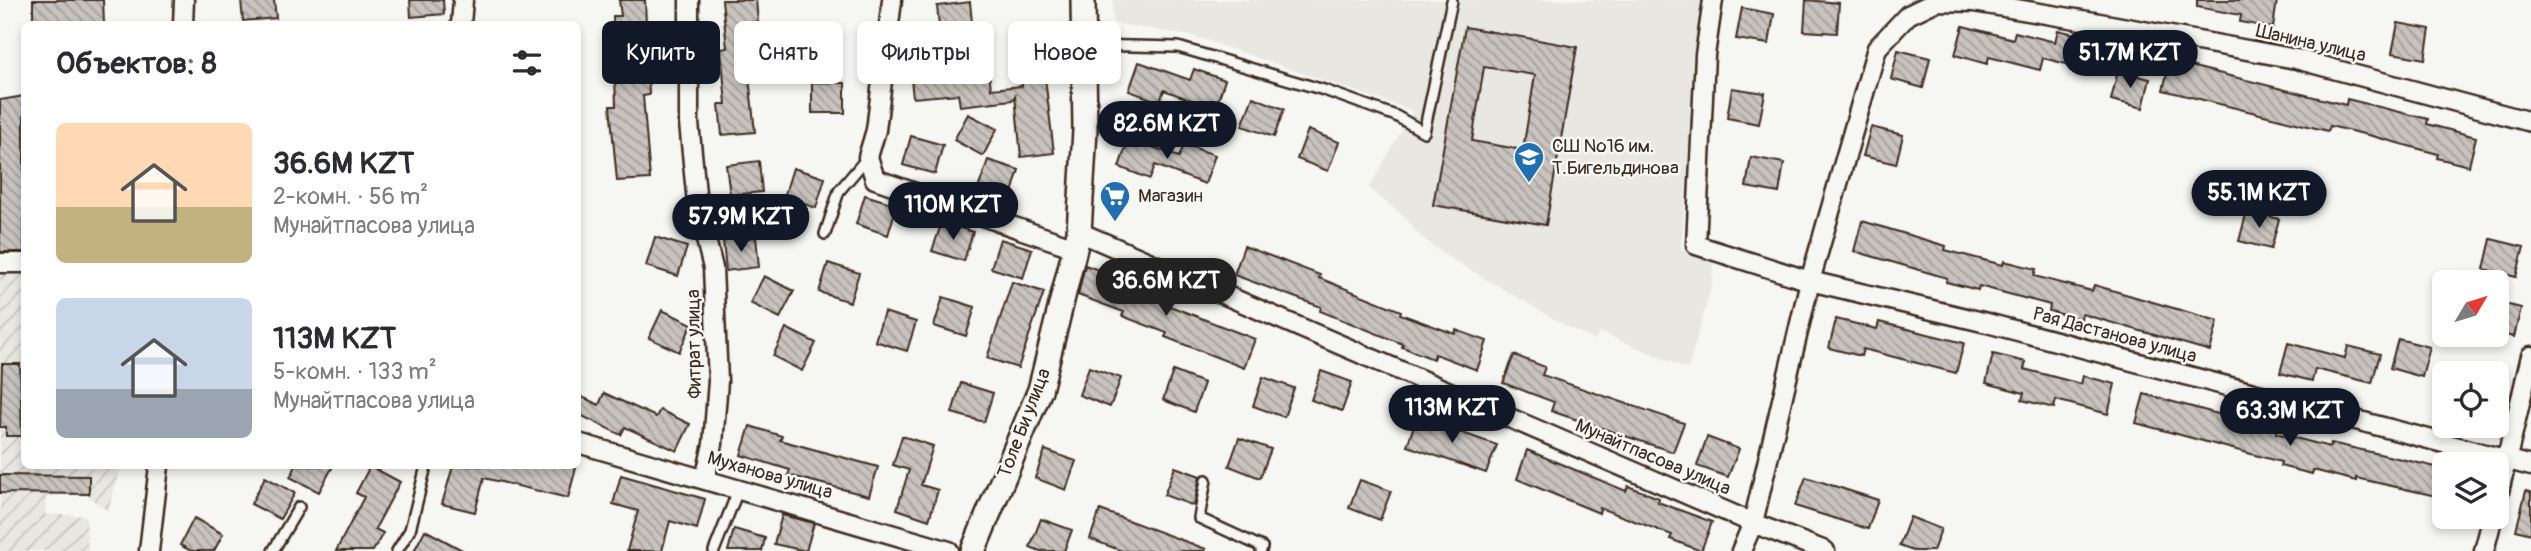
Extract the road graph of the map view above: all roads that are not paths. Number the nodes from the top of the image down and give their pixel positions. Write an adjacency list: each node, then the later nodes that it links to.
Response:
1 (184, 0): 8 (street)
2 (463, 0): 9 (street)
3 (689, 0): 28 (street, Фитрат улица)
4 (892, 0): 14 (street)
5 (1083, 0): 10 (street, Толе Би улица)
6 (1713, 0): 19 (street, Рая Дастанова улица)
7 (1452, 1): 11 (lane)
8 (183, 21)
9 (461, 21)
10 (1083, 21)
11 (1121, 45)
12 (1084, 84): 16 (street, Толе Би улица)
13 (2531, 122): 19 (street, Шанина улица)
14 (868, 157): 15 (lane); 16 (street, Мунайтпасова улица)
15 (825, 234)
16 (1077, 240): 32 (street, Мунайтпасова улица); 39 (street, Толе Би улица)
17 (0, 263): 18 (street)
18 (21, 263)
19 (1810, 281): 22 (street, Рая Дастанова улица); 32 (street, Шанина улица)
20 (2531, 356): 23 (street)
21 (581, 444): 28 (street, Муханова улица)
22 (2478, 452)
23 (2509, 455)
24 (2509, 460): 25 (street, Рая Дастанова улица)
25 (2531, 466)
26 (159, 469): 34 (street)
27 (425, 469): 36 (lane)
28 (705, 479): 30 (street, Муханова улица)
29 (1206, 480): 40 (lane)
30 (739, 488): 37 (lane); 38 (street, Муханова улица)
31 (299, 507): 35 (lane)
32 (1753, 523): 41 (street, Шанина улица); 42 (street, Мунайтпасова улица)
33 (2490, 529): 43 (street)
34 (149, 551)
35 (273, 551)
36 (397, 551)
37 (714, 551)
38 (949, 551)
39 (973, 551)
40 (1261, 551)
41 (1741, 551)
42 (1825, 551)
43 (2484, 551)

